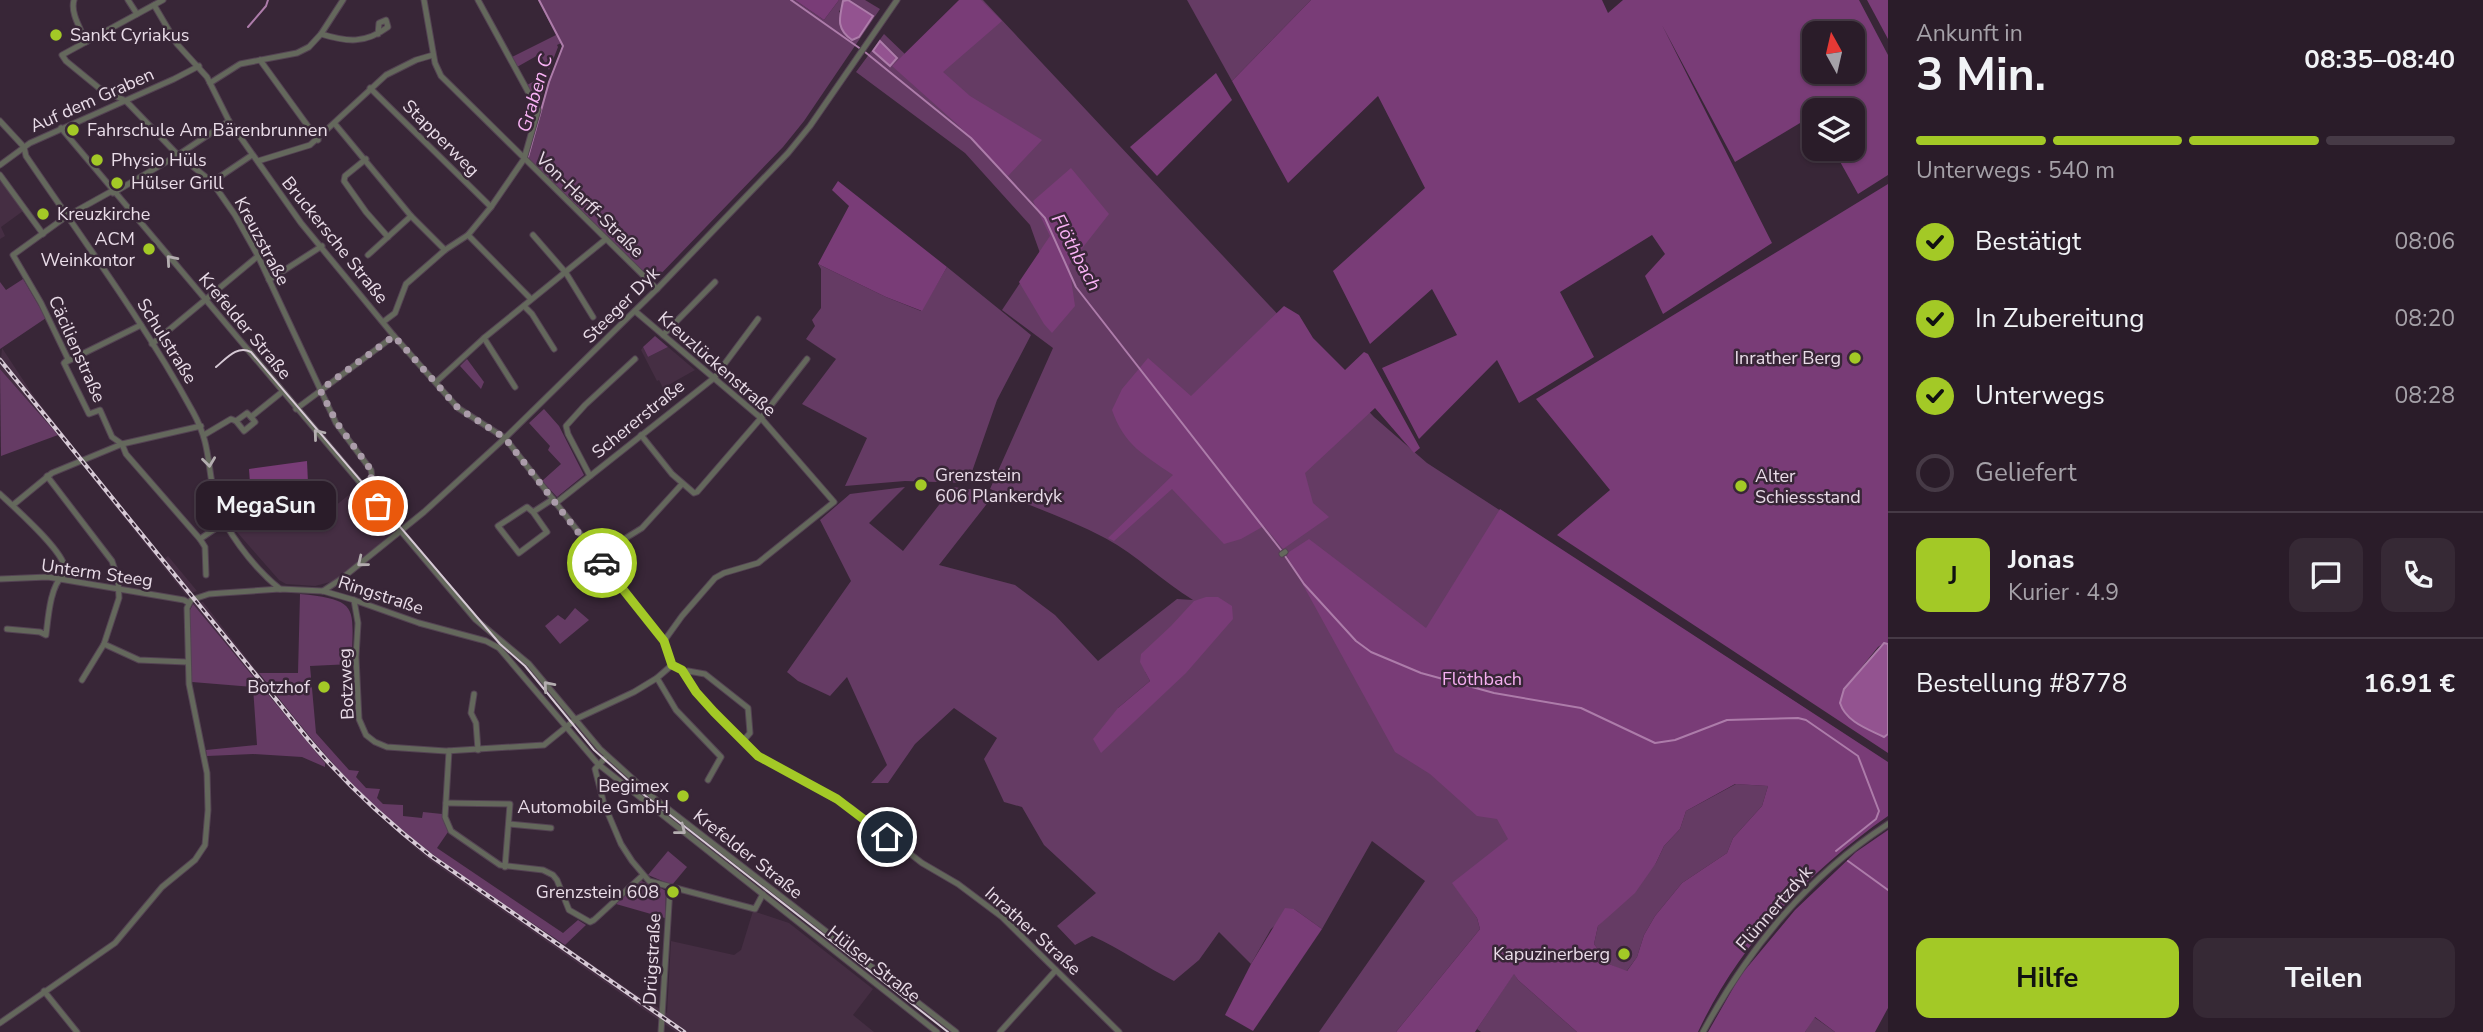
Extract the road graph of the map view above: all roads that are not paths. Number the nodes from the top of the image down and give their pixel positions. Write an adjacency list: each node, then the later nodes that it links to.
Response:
1 (74, 0): 12 (street)
2 (128, 0): 9 (street)
3 (163, 0): 8 (street)
4 (342, 0): 10 (street)
5 (424, 0): 13 (street, Von-Harff-Straße)
6 (478, 0): 28 (street)
7 (897, 0): 49 (street, Steeger Dyk)
8 (154, 5): 9 (street); 15 (street, Bruckersche Straße)
9 (137, 14): 12 (street)
10 (321, 34): 11 (street); 14 (street)
11 (378, 34)
12 (86, 42): 18 (street, Kreuzstraße)
13 (433, 55): 17 (street); 28 (street, Von-Harff-Straße)
14 (260, 61): 16 (street); 23 (street)
15 (199, 66): 16 (street, Bruckersche Straße); 18 (street, Auf dem Graben)
16 (210, 83): 20 (street, Bruckersche Straße)
17 (370, 88): 21 (street); 34 (street, Stapperweg)
18 (126, 101): 22 (street, Auf dem Graben); 25 (street, Kreuzstraße)
19 (0, 121): 24 (street, Schulstraße)
20 (229, 121): 25 (street); 26 (street, Bruckersche Straße)
21 (335, 124): 23 (street); 27 (street)
22 (61, 128): 24 (street, Auf dem Graben); 33 (street, Krefelder Straße)
23 (317, 140): 29 (street)
24 (24, 147): 30 (street, Auf dem Graben); 35 (street, Schulstraße)
25 (178, 155): 32 (street, Kreuzstraße); 33 (street)
26 (252, 155): 29 (street, Bruckersche Straße); 32 (street)
27 (366, 159): 36 (street); 40 (street)
28 (524, 159): 34 (street); 41 (street, Von-Harff-Straße)
29 (258, 161): 42 (street, Bruckersche Straße)
30 (0, 164)
31 (0, 175): 37 (street)
32 (212, 182): 45 (street, Kreuzstraße)
33 (112, 192): 35 (street); 51 (street, Krefelder Straße, one-way to 33)
34 (491, 207): 38 (street)
35 (67, 216): 37 (street); 57 (street, Schulstraße)
36 (411, 216): 40 (street); 43 (street)
37 (43, 234): 65 (street, Cäcilienstraße)
38 (468, 235): 43 (street); 50 (street)
39 (533, 235): 46 (street)
40 (388, 237): 44 (street)
41 (606, 240): 46 (street); 49 (street, Von-Harff-Straße)
42 (322, 246): 47 (street); 56 (street, Bruckersche Straße)
43 (445, 250): 56 (street)
44 (368, 255)
45 (258, 256): 47 (street, Kreuzstraße); 51 (street)
46 (566, 274): 50 (street); 54 (street)
47 (269, 280): 69 (street, Kreuzstraße)
48 (715, 282): 58 (street)
49 (657, 289): 53 (street, Steeger Dyk)
50 (531, 299): 52 (street)
51 (205, 300): 61 (street); 70 (street, Krefelder Straße)
52 (524, 306): 60 (street); 62 (street)
53 (635, 311): 58 (street, Kreuzlückenstraße); 78 (street, Steeger Dyk)
54 (593, 317)
55 (758, 319): 66 (street, Schererstraße)
56 (383, 322): 59 (street, Bruckersche Straße)
57 (141, 325): 61 (street, Schulstraße); 65 (street)
58 (663, 335): 66 (street, Kreuzlückenstraße)
59 (394, 336): 67 (street, Bruckersche Straße); 69 (street)
60 (484, 338): 67 (street); 68 (street)
61 (152, 344): 75 (street, Schulstraße)
62 (554, 349)
63 (635, 359): 81 (street)
64 (807, 359): 73 (street)
65 (64, 363): 79 (street, Cäcilienstraße)
66 (713, 378): 73 (street, Kreuzlückenstraße); 77 (street, Schererstraße)
67 (436, 382): 78 (street, Bruckersche Straße)
68 (516, 387)
69 (320, 390): 71 (street); 83 (street, Kreuzstraße)
70 (282, 392): 71 (street, Krefelder Straße); 72 (street)
71 (296, 409): 83 (street, Krefelder Straße, one-way to 71)
72 (251, 417): 74 (street); 74 (street)
73 (761, 418): 82 (street); 103 (street, Kreuzlückenstraße)
74 (236, 421): 76 (street)
75 (201, 426): 76 (street, Schulstraße); 79 (street)
76 (205, 435): 88 (street, Schulstraße, one-way to 88)
77 (641, 435): 81 (street, Schererstraße); 82 (street)
78 (505, 438): 85 (street, Bruckersche Straße); 89 (street, Steeger Dyk)
79 (122, 444): 80 (street); 90 (street, Cäcilienstraße)
80 (47, 476): 86 (street); 95 (street)
81 (590, 476): 85 (street, Schererstraße)
82 (682, 484): 91 (street)
83 (362, 486): 89 (street, Krefelder Straße)
84 (0, 494): 86 (street)
85 (554, 501): 87 (street); 91 (street, Bruckersche Straße)
86 (13, 505): 94 (street)
87 (533, 512): 87 (street)
88 (225, 522): 90 (street); 96 (street, Schulstraße)
89 (400, 531): 97 (street, Steeger Dyk, one-way to 97); 100 (street, Krefelder Straße)
90 (200, 539): 92 (street)
91 (597, 556): 103 (street, Bruckersche Straße)
92 (206, 575)
93 (0, 579): 94 (street, Unterm Steeg)
94 (58, 579): 95 (street, Unterm Steeg); 101 (street)
95 (119, 589): 99 (street, Unterm Steeg); 104 (street)
96 (280, 589): 97 (street, Ringstraße); 99 (street, Ringstraße)
97 (323, 591): 98 (street, Ringstraße)
98 (354, 600): 102 (street, Ringstraße); 116 (street, Botzweg)
99 (189, 603): 106 (street)
100 (478, 623): 102 (street); 112 (street, Krefelder Straße, one-way to 100)
101 (7, 629)
102 (471, 636): 105 (street, Ringstraße)
103 (664, 641): 107 (street, Bruckersche Straße)
104 (104, 643): 106 (street); 110 (street)
105 (499, 648): 113 (street, Krefelder Straße)
106 (187, 662): 131 (street)
107 (672, 665): 108 (street); 109 (street, Botzweg)
108 (685, 670): 114 (street); 114 (street)
109 (657, 678): 112 (street, Botzweg); 119 (street)
110 (82, 680)
111 (474, 694): 115 (street)
112 (576, 719): 113 (street, Botzweg); 117 (street, Krefelder Straße)
113 (566, 727): 115 (street, Botzweg); 118 (street, Krefelder Straße)
114 (743, 741): 129 (street, Inrather Straße)
115 (478, 750): 116 (street, Botzweg)
116 (450, 751): 120 (street)
117 (607, 756): 118 (street); 130 (street, Krefelder Straße)
118 (598, 764): 125 (street); 127 (street, Krefelder Straße, one-way to 127)
119 (708, 780)
120 (446, 803): 121 (street); 124 (street)
121 (509, 824): 123 (street); 124 (street)
122 (1888, 824): 139 (street, Flünnertzdyk)
123 (551, 828)
124 (505, 867): 125 (street)
125 (643, 875): 126 (street)
126 (670, 888): 127 (street); 134 (street, Drügstraße)
127 (763, 894): 128 (street, Krefelder Straße)
128 (794, 919): 135 (street, Hülser Straße)
129 (1056, 970): 137 (street); 138 (street, Inrather Straße)
130 (876, 971): 136 (street, Hülser Straße)
131 (44, 991): 132 (street); 133 (street)
132 (0, 1023)
133 (77, 1032)
134 (661, 1032)
135 (937, 1032)
136 (956, 1032)
137 (1000, 1032)
138 (1119, 1032)
139 (1703, 1032)

